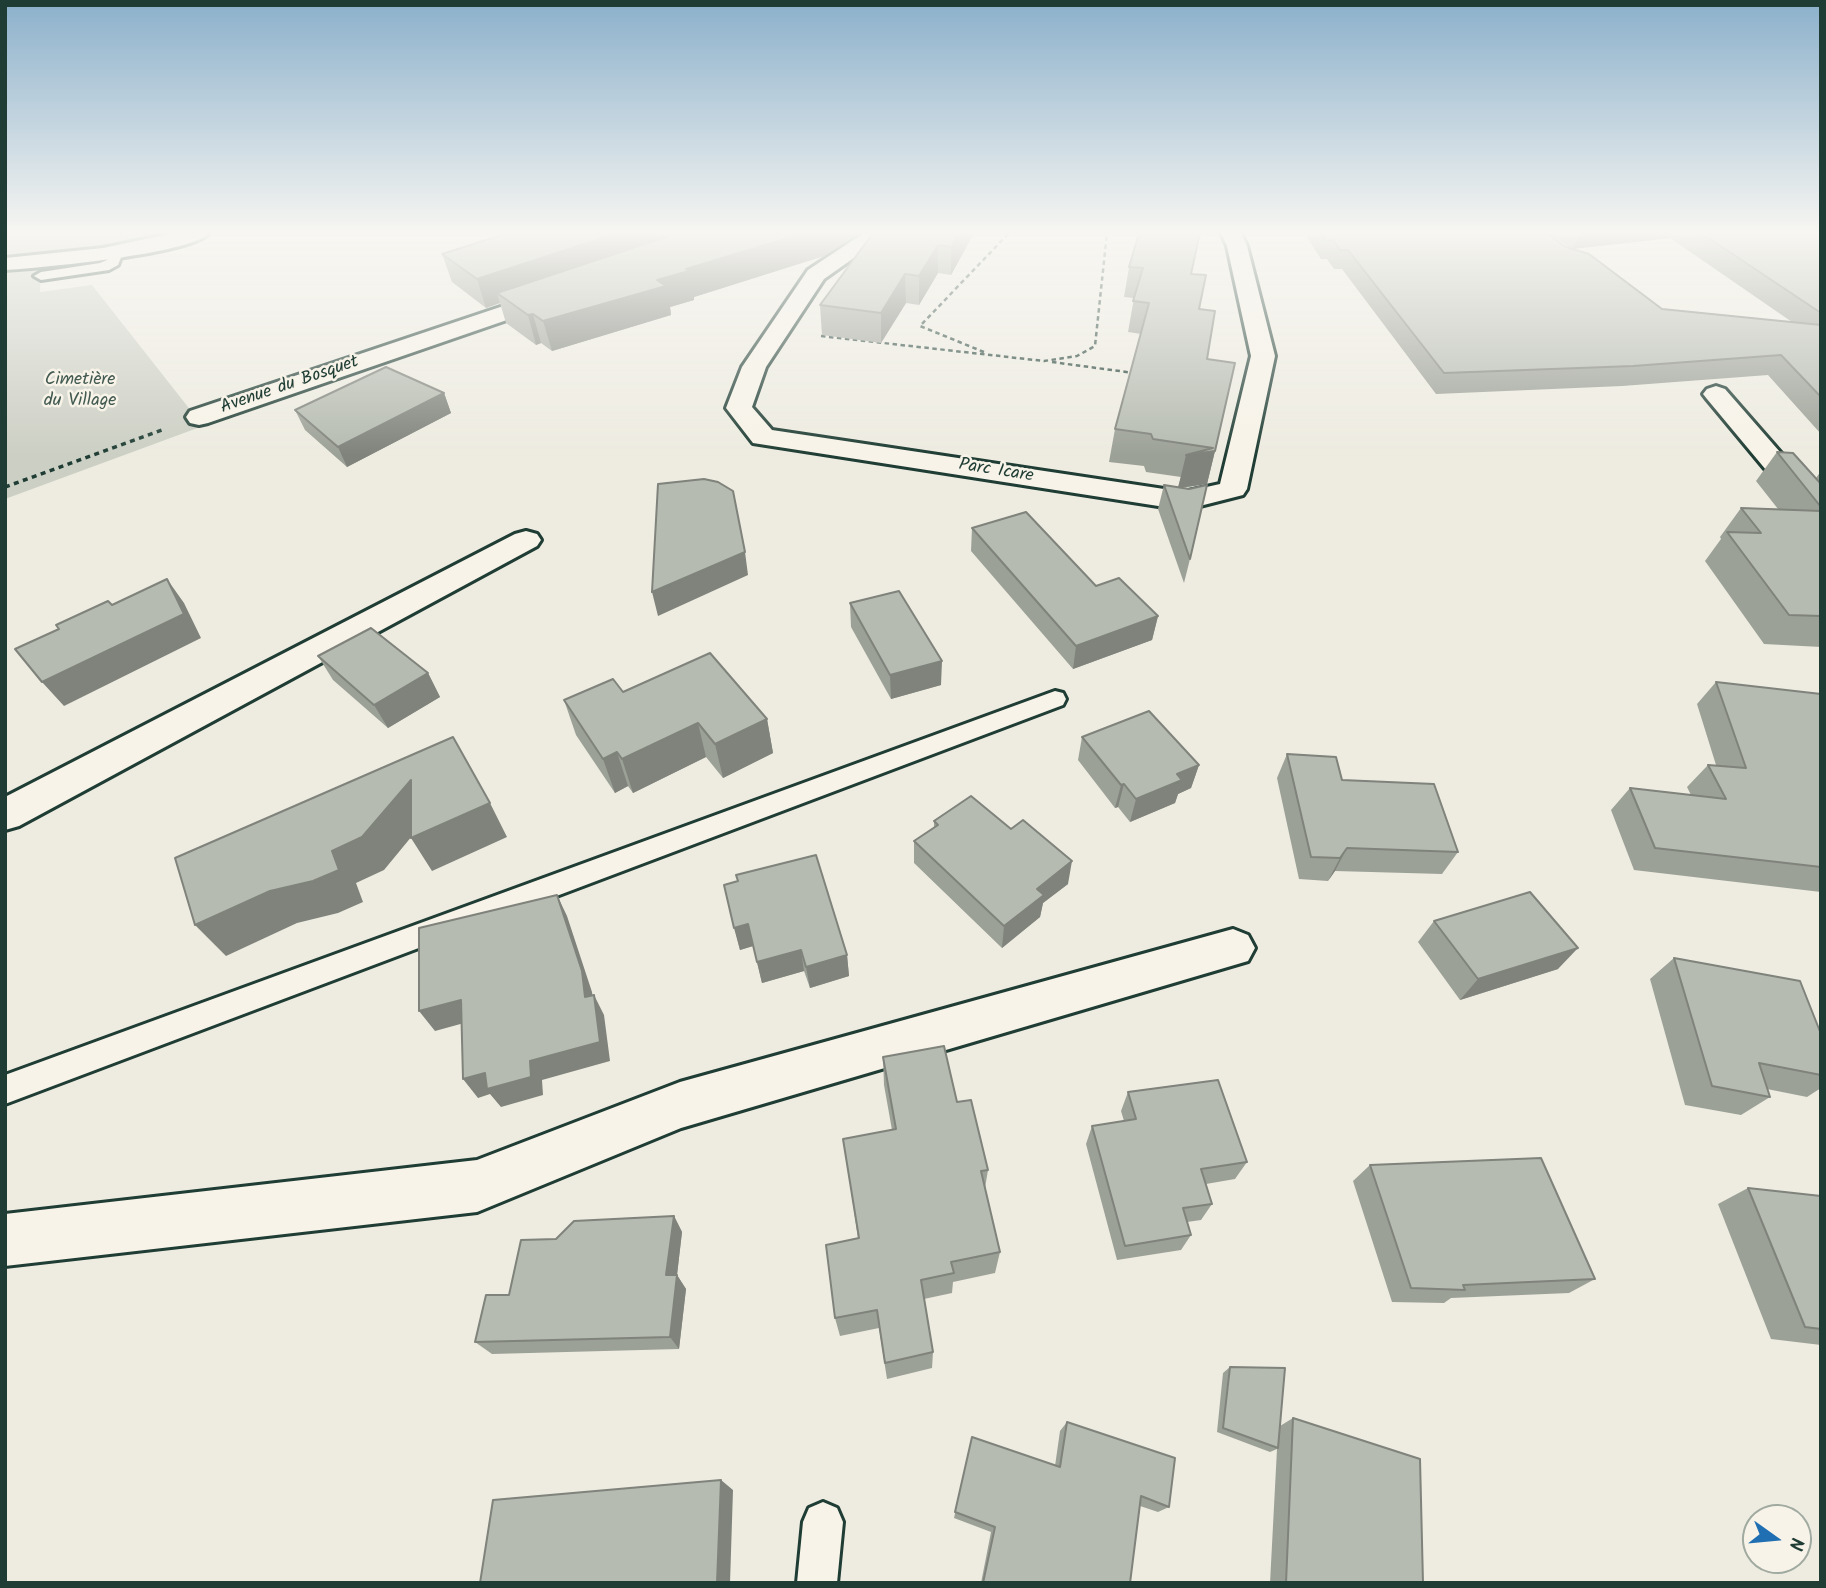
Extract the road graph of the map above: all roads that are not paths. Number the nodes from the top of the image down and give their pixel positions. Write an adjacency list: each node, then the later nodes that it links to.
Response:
1 (521, 307): 5 (street, Avenue du Bosquet)
2 (794, 307): 3 (street, Parc Icare)
3 (1251, 307)
4 (1716, 394): 6 (street)
5 (199, 417)
6 (1821, 518)
7 (526, 540): 9 (street)
8 (1055, 699): 11 (lane)
9 (5, 816)
10 (1233, 948): 12 (street)
11 (5, 1090)
12 (5, 1240)
13 (823, 1521): 14 (lane)
14 (817, 1583)

